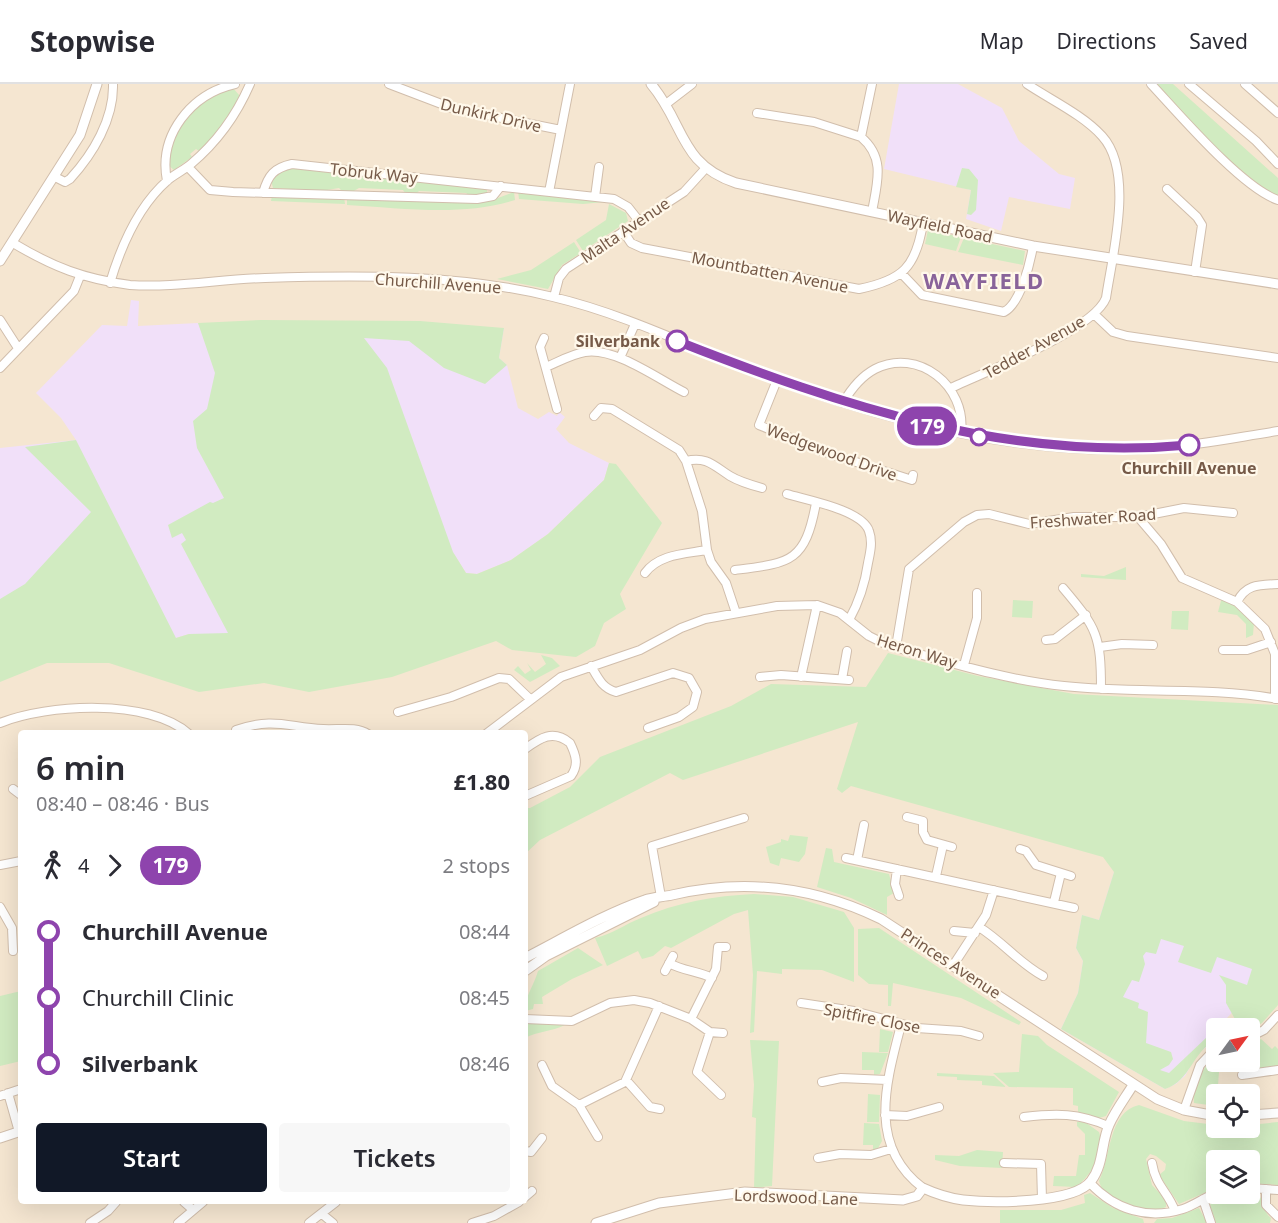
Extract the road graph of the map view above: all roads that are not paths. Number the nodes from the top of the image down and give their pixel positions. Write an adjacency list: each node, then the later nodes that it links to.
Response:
1 (97, 84): 23 (street)
2 (113, 84): 23 (street)
3 (235, 84): 24 (street)
4 (250, 84): 20 (street)
5 (389, 84): 17 (street, Dunkirk Drive)
6 (570, 84): 17 (street)
7 (651, 84): 14 (street, Wayfield Road)
8 (692, 84): 14 (street)
9 (870, 84): 18 (street)
10 (1027, 84): 37 (street, Tedder Avenue)
11 (1151, 84): 30 (street)
12 (1189, 84): 19 (street)
13 (1245, 84): 15 (street)
14 (666, 104): 22 (street, Wayfield Road)
15 (1278, 112)
16 (758, 113): 18 (street)
17 (561, 130): 27 (street)
18 (861, 137): 31 (street)
19 (1278, 164)
20 (188, 167): 24 (street); 28 (street, Tobruk Way)
21 (599, 167): 29 (street)
22 (705, 169): 31 (street, Wayfield Road); 32 (street, Malta Avenue)
23 (56, 177): 35 (street)
24 (167, 181): 42 (street)
25 (501, 186): 27 (street, Tobruk Way); 28 (street, Tobruk Way); 28 (street, Tobruk Way)
26 (1167, 189): 39 (street)
27 (549, 192): 29 (street, Tobruk Way)
28 (263, 193)
29 (595, 197): 32 (street, Tobruk Way)
30 (1278, 200)
31 (872, 212): 33 (street, Wayfield Road)
32 (639, 221): 34 (street, Malta Avenue)
33 (923, 223): 36 (street, Wayfield Road); 40 (street)
34 (623, 231): 40 (street, Mountbatten Avenue); 44 (street, Malta Avenue)
35 (13, 243): 38 (street); 41 (street, Churchill Avenue)
36 (1033, 246): 37 (street, Wayfield Road); 40 (street)
37 (1112, 259): 39 (street, Wayfield Road); 45 (street, Tedder Avenue)
38 (0, 261)
39 (1195, 272): 43 (street, Wayfield Road)
40 (902, 274)
41 (80, 276): 42 (street, Churchill Avenue); 49 (street)
42 (110, 283): 44 (street, Churchill Avenue)
43 (1278, 284)
44 (554, 297): 47 (street, Churchill Avenue)
45 (1094, 314): 51 (street); 55 (street, Tedder Avenue)
46 (0, 320): 49 (street)
47 (635, 324): 50 (street); 54 (street, Churchill Avenue)
48 (543, 338): 52 (street)
49 (18, 348): 53 (street)
50 (620, 358): 52 (street); 56 (street)
51 (1278, 358)
52 (546, 367): 58 (street)
53 (0, 368)
54 (777, 380): 57 (street, Churchill Avenue); 63 (street, Wedgewood Drive)
55 (951, 388): 57 (street); 61 (street)
56 (684, 392)
57 (843, 403): 61 (street, Churchill Avenue)
58 (557, 409)
59 (594, 416): 62 (street)
60 (1278, 431): 61 (street, Churchill Avenue)
61 (961, 433)
62 (686, 461): 64 (street); 69 (street)
63 (913, 475)
64 (762, 488)
65 (787, 494): 66 (street)
66 (816, 503): 70 (street); 79 (street)
67 (1233, 513): 68 (street, Freshwater Road)
68 (1138, 517): 75 (street); 83 (street, Freshwater Road)
69 (707, 550): 71 (street); 77 (street)
70 (735, 570)
71 (645, 573)
72 (1278, 584): 75 (street)
73 (1063, 588): 78 (street)
74 (977, 593): 87 (street)
75 (1237, 602): 81 (street)
76 (817, 605): 77 (street, Heron Way); 79 (street, Heron Way); 90 (street)
77 (736, 613): 88 (street, Heron Way)
78 (1086, 615): 80 (street); 84 (street)
79 (849, 620): 83 (street, Heron Way)
80 (1046, 640)
81 (1271, 642): 85 (street); 93 (street)
82 (1153, 645): 84 (street)
83 (896, 647): 87 (street, Heron Way)
84 (1100, 647): 91 (street)
85 (1223, 650)
86 (847, 651): 90 (street)
87 (964, 665): 91 (street, Heron Way)
88 (591, 666): 92 (street, Heron Way); 96 (street)
89 (760, 677): 90 (street)
90 (801, 677)
91 (1101, 689): 93 (street, Heron Way)
92 (530, 699): 94 (street); 100 (street, Heron Way)
93 (1276, 699)
94 (398, 712)
95 (0, 723): 97 (street)
96 (648, 728)
97 (184, 730)
98 (242, 730): 99 (street)
99 (362, 730)
100 (491, 730)
101 (528, 747): 104 (street)
102 (13, 789): 103 (street)
103 (18, 793)
104 (528, 795)
105 (744, 818): 121 (street)
106 (907, 818): 108 (street)
107 (864, 825): 112 (street)
108 (943, 845): 109 (street); 117 (street)
109 (952, 847)
110 (1020, 849): 116 (street)
111 (846, 858): 112 (street)
112 (857, 860): 115 (street)
113 (18, 862): 114 (street)
114 (0, 865)
115 (897, 869): 117 (street); 120 (street)
116 (1061, 873): 118 (street); 122 (street)
117 (936, 876): 119 (street)
118 (1071, 876)
119 (994, 890): 122 (street); 125 (street)
120 (899, 896)
121 (661, 897): 129 (street, Princes Avenue); 130 (street, Princes Avenue); 131 (street, Princes Avenue)
122 (1054, 902): 124 (street)
123 (0, 907): 128 (street)
124 (1074, 908)
125 (977, 930): 126 (street); 130 (street); 133 (street)
126 (954, 931)
127 (726, 947): 134 (street)
128 (13, 951)
129 (528, 957)
130 (954, 964): 152 (street, Princes Avenue)
131 (528, 969)
132 (665, 971): 134 (street)
133 (1043, 976)
134 (712, 978): 139 (street)
135 (801, 1003): 140 (street, Spitfire Close)
136 (659, 1006): 138 (street); 139 (street); 149 (street)
137 (1278, 1015): 142 (street)
138 (528, 1019)
139 (691, 1019): 141 (street)
140 (901, 1025): 144 (street, Spitfire Close); 150 (street)
141 (710, 1032): 143 (street); 154 (street)
142 (1260, 1032)
143 (723, 1033)
144 (980, 1036)
145 (1206, 1059): 158 (street)
146 (542, 1065): 155 (street)
147 (1278, 1070): 148 (street)
148 (1242, 1075)
149 (626, 1080): 155 (street); 157 (street)
150 (887, 1080): 151 (street); 162 (street)
151 (822, 1082)
152 (1133, 1085): 158 (street, Princes Avenue); 164 (street)
153 (4, 1094): 165 (street)
154 (721, 1095)
155 (579, 1105): 167 (street)
156 (939, 1107): 162 (street)
157 (660, 1109)
158 (1184, 1110): 160 (street, Princes Avenue)
159 (1278, 1113): 161 (street)
160 (1206, 1114)
161 (1260, 1114)
162 (885, 1115): 170 (street)
163 (1024, 1117): 164 (street)
164 (1108, 1126): 175 (street)
165 (18, 1127)
166 (18, 1133): 168 (street)
167 (598, 1137)
168 (0, 1138)
169 (542, 1138): 171 (street)
170 (891, 1149): 172 (street); 176 (street)
171 (528, 1152)
172 (818, 1158)
173 (1004, 1163): 183 (street)
174 (1152, 1163): 191 (street)
175 (1090, 1183): 183 (street); 194 (street)
176 (923, 1188): 183 (street); 200 (street, Lordswood Lane)
177 (1260, 1189): 178 (street)
178 (1266, 1189): 179 (street); 193 (street)
179 (1278, 1190)
180 (532, 1191): 181 (street)
181 (528, 1194)
182 (1206, 1198): 184 (street)
183 (1042, 1199)
184 (1203, 1199): 191 (street); 201 (street)
185 (114, 1204): 195 (street)
186 (186, 1204): 190 (street)
187 (200, 1204): 190 (street)
188 (334, 1204): 192 (street)
189 (515, 1204): 199 (street)
190 (192, 1209): 196 (street)
191 (1175, 1211): 194 (street)
192 (322, 1214): 197 (street); 198 (street)
193 (1278, 1217)
194 (1150, 1219)
195 (90, 1223)
196 (178, 1223)
197 (309, 1223)
198 (333, 1223)
199 (472, 1223)
200 (596, 1223)
201 (1210, 1223)

